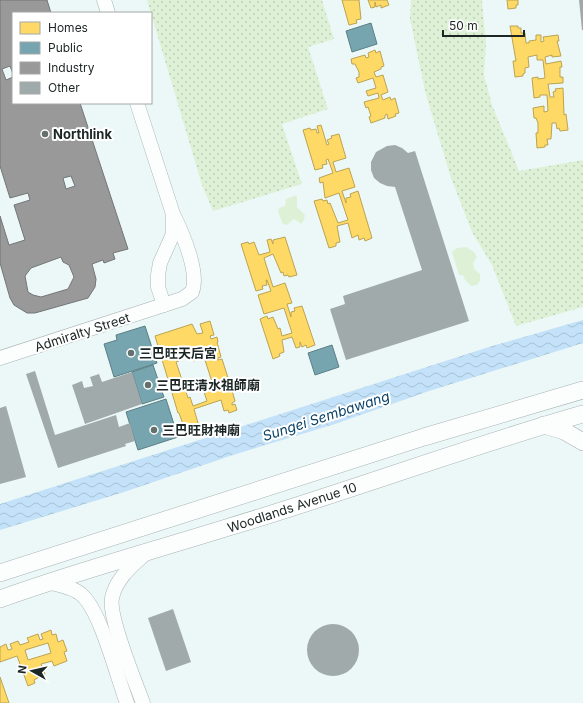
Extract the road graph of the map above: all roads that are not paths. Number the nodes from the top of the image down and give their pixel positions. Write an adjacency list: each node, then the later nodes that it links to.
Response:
1 (104, 0): 2 (street)
2 (108, 12)
3 (137, 104): 4 (street, Admiralty Street)
4 (173, 214): 5 (street, Admiralty Street); 5 (street, Admiralty Street)
5 (164, 305): 6 (street, Admiralty Street)
6 (0, 358)
7 (582, 394): 12 (main road, Woodlands Avenue 10)
8 (583, 414): 9 (main road, Woodlands Avenue 10)
9 (544, 425): 10 (main road); 11 (main road, Woodlands Avenue 10)
10 (583, 442)
11 (151, 550): 13 (main road, Woodlands Avenue 10); 16 (street)
12 (0, 573)
13 (47, 582): 14 (main road, Woodlands Avenue 10); 15 (street)
14 (0, 599)
15 (127, 703)
16 (143, 703)

